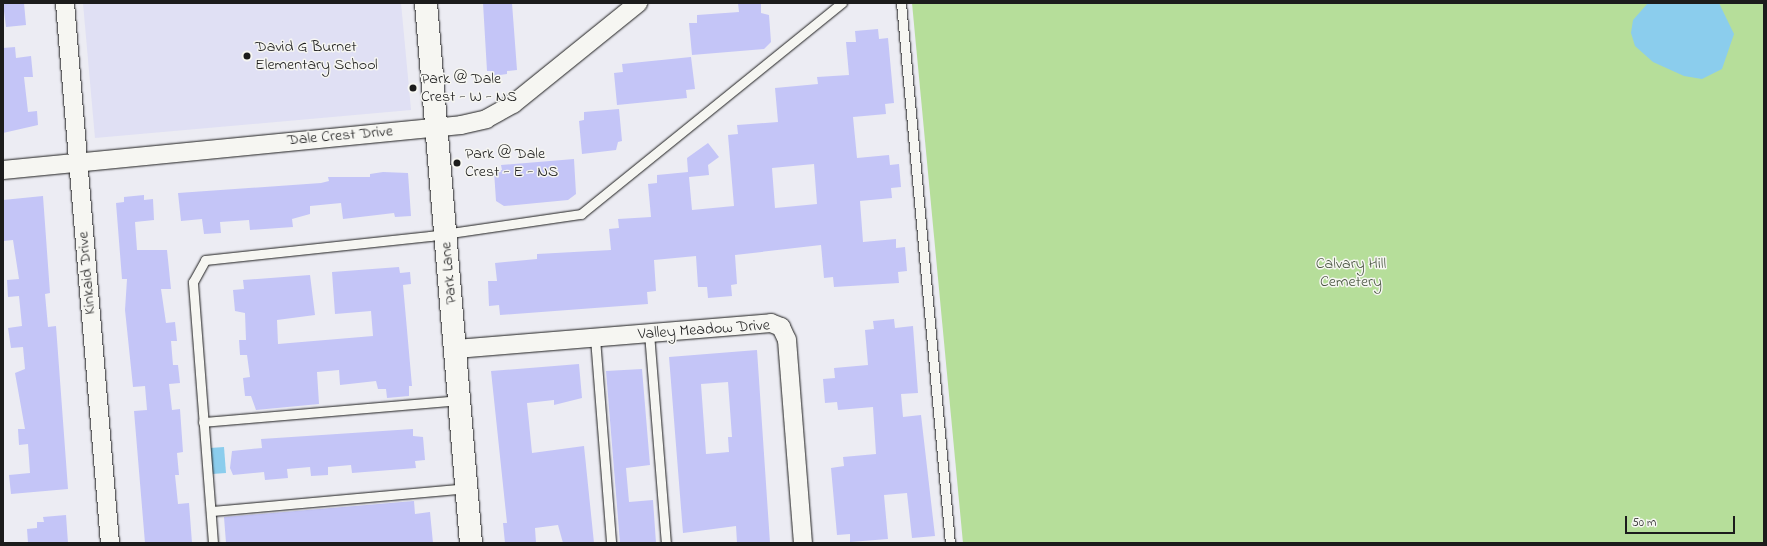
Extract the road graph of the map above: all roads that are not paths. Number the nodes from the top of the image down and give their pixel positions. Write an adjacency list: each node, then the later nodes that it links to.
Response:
1 (65, 3): 7 (street, Kinkaid Drive)
2 (426, 3): 6 (street, Park Lane)
3 (638, 3): 6 (street, Dale Crest Drive)
4 (842, 3): 9 (lane)
5 (901, 3): 23 (lane)
6 (436, 127): 7 (street, Dale Crest Drive); 9 (street, Park Lane)
7 (78, 161): 8 (street, Dale Crest Drive); 17 (street, Kinkaid Drive)
8 (3, 170)
9 (446, 232): 12 (street, Park Lane); 14 (lane)
10 (649, 333): 11 (street, Valley Meadow Drive); 21 (lane); 22 (street, Valley Meadow Drive)
11 (595, 338): 12 (street, Valley Meadow Drive); 20 (lane)
12 (456, 349): 13 (street, Park Lane)
13 (460, 400): 14 (lane); 15 (street, Park Lane)
14 (204, 422): 16 (lane)
15 (467, 488): 16 (lane); 19 (street, Park Lane)
16 (211, 511): 18 (lane)
17 (110, 543)
18 (213, 543)
19 (471, 543)
20 (612, 543)
21 (666, 543)
22 (803, 543)
23 (950, 543)

